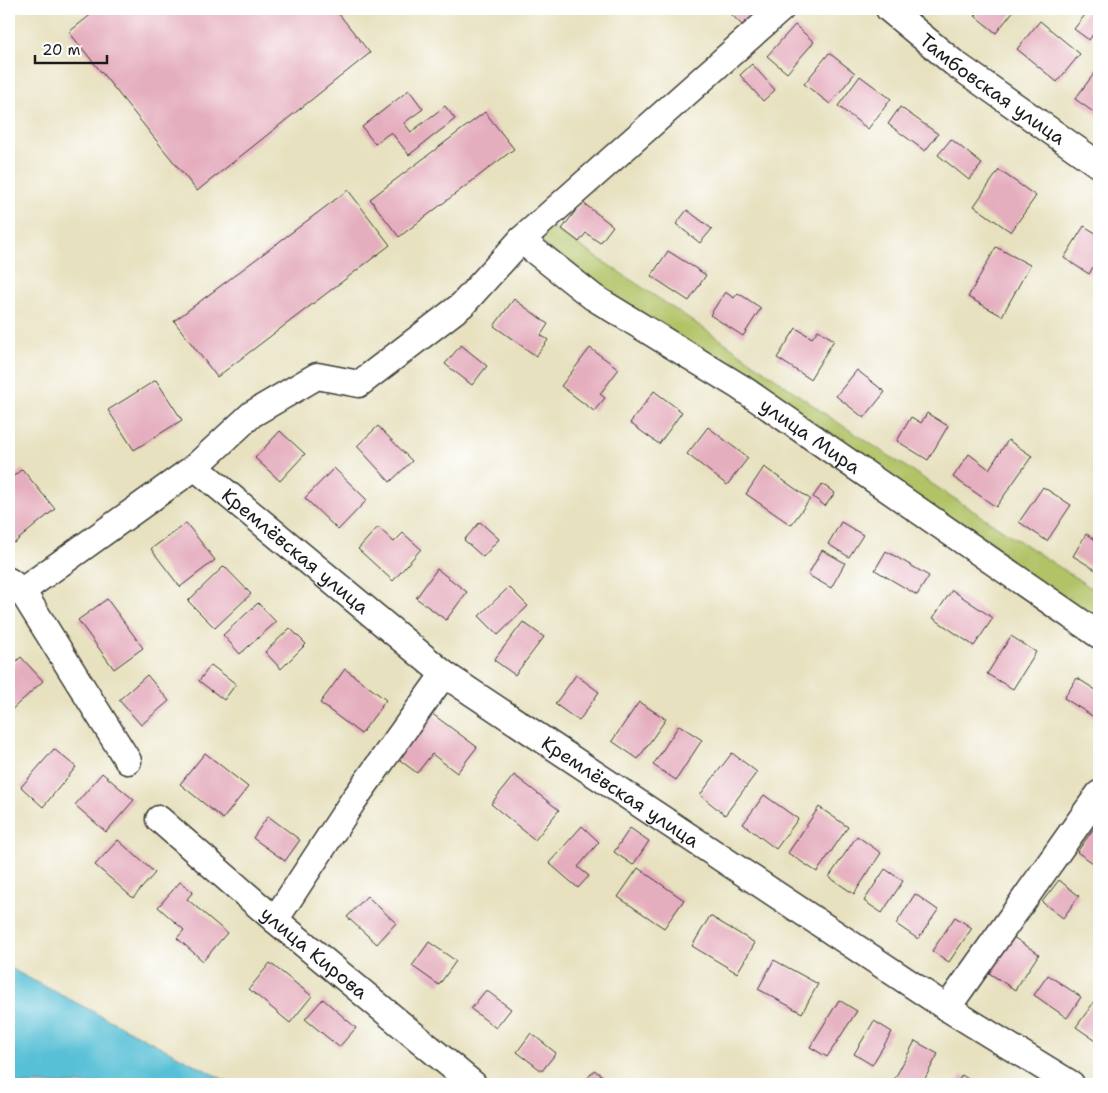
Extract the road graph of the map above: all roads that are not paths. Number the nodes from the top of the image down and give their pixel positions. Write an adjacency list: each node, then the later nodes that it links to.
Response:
1 (781, 9): 4 (street)
2 (889, 9): 3 (street, Тамбовская улица)
3 (1099, 165)
4 (521, 240): 5 (street); 7 (street, улица Мира)
5 (195, 467): 6 (street); 8 (street, Кремлёвская улица)
6 (15, 586): 9 (street)
7 (1099, 635)
8 (444, 674): 12 (street); 13 (street, Кремлёвская улица)
9 (128, 761)
10 (1099, 794): 13 (street)
11 (159, 819): 12 (street, улица Кирова)
12 (275, 920): 14 (street, улица Кирова)
13 (947, 1008): 15 (street, Кремлёвская улица)
14 (473, 1084)
15 (1071, 1084)

